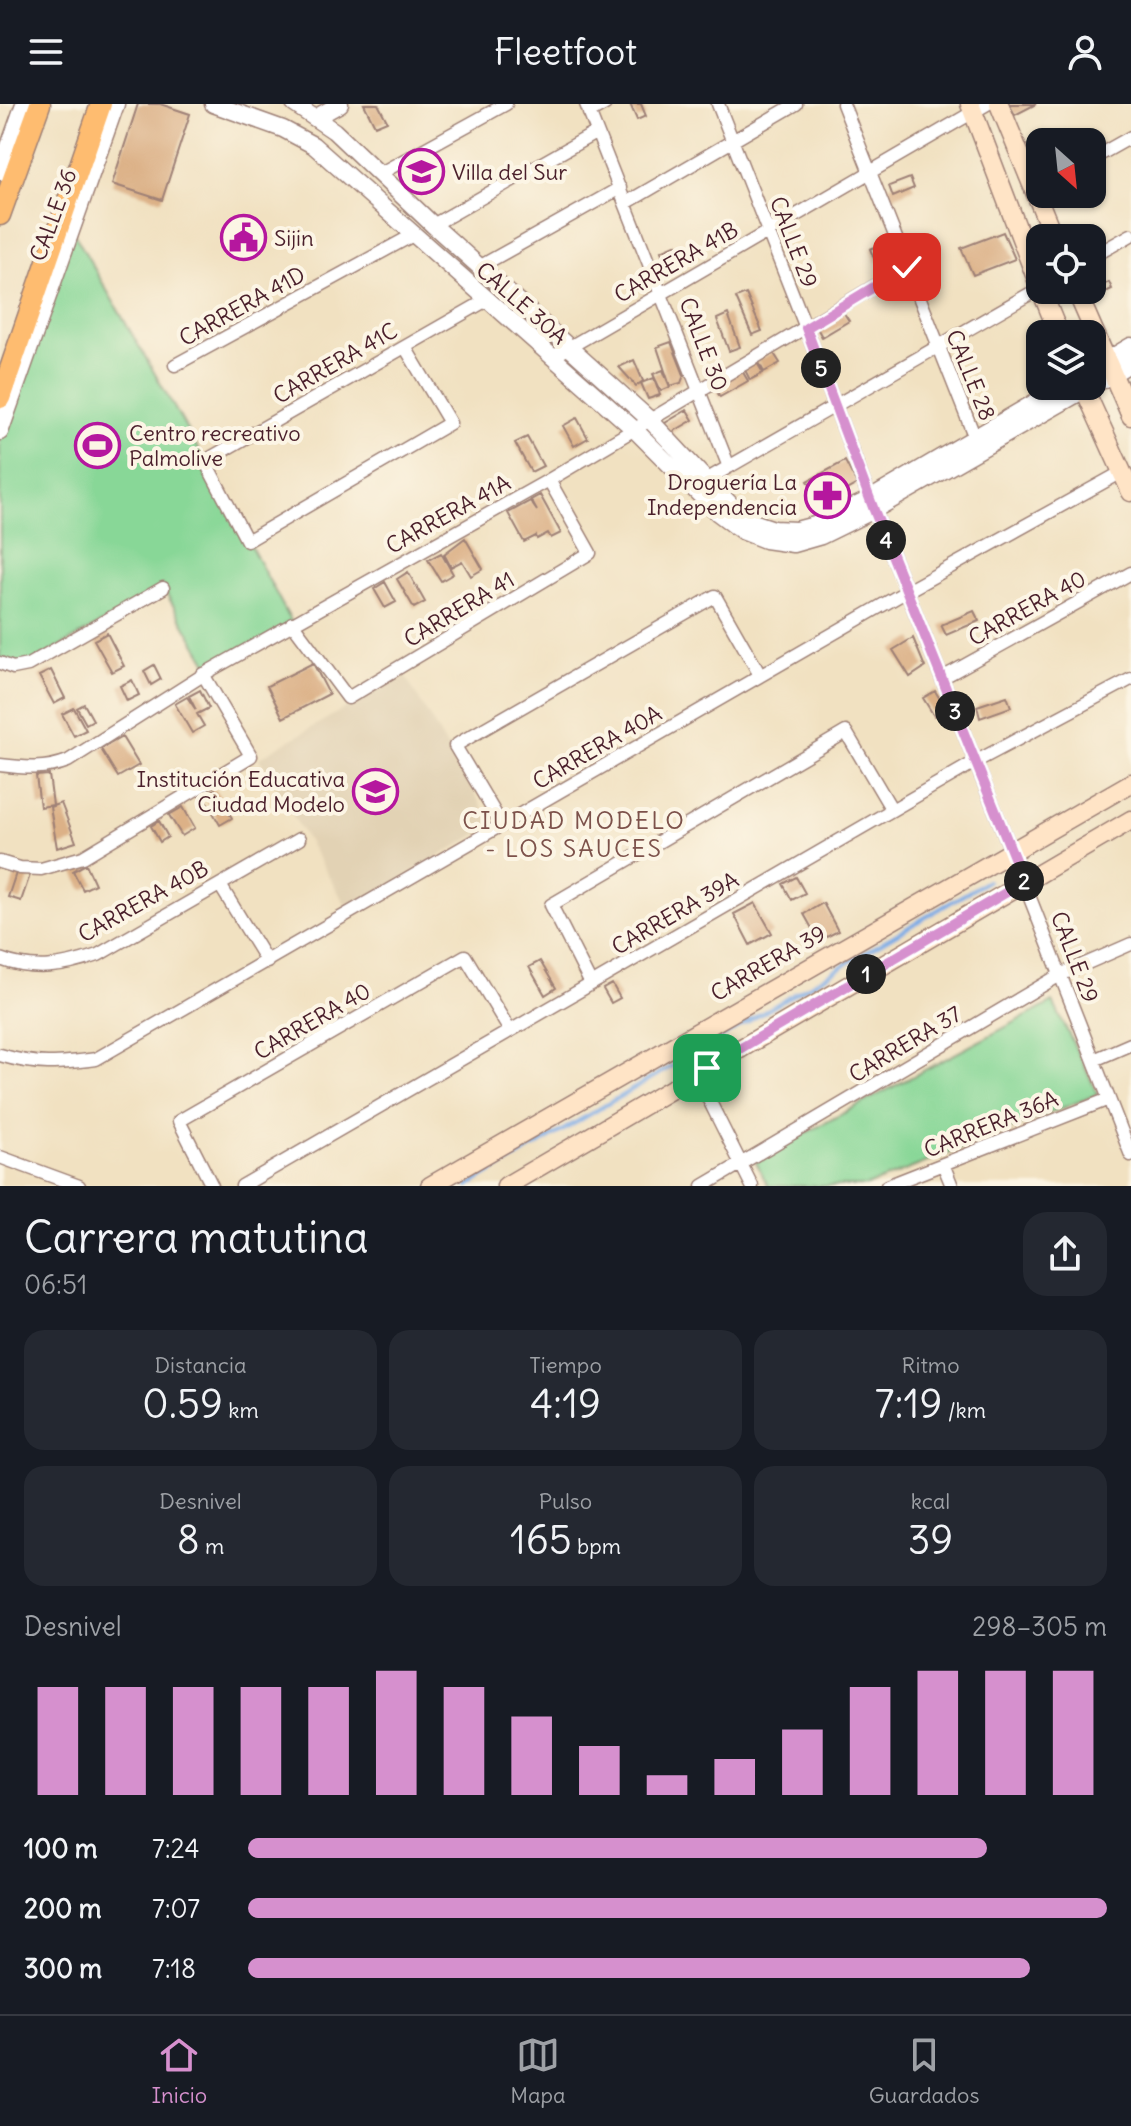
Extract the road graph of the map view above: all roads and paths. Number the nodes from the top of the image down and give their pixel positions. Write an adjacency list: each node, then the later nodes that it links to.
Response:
1 (24, 104): 22 (street)
2 (40, 104): 27 (highway)
3 (101, 104): 51 (highway)
4 (116, 104): 59 (street, CALLE 36)
5 (213, 104): 30 (street, CALLE 30A)
6 (294, 104): 16 (street, CALLE 30A)
7 (340, 104): 16 (street)
8 (506, 104): 24 (street)
9 (605, 104): 15 (street)
10 (718, 104): 19 (street, CALLE 29)
11 (796, 104): 19 (street)
12 (843, 104): 23 (street, CALLE 28)
13 (999, 104): 21 (main road)
14 (977, 107): 23 (street, CARRERA 41B); 32 (main road)
15 (588, 108): 17 (street, CALLE 30)
16 (315, 118): 24 (street, CALLE 30A)
17 (597, 132): 25 (street, CALLE 30); 28 (street)
18 (1131, 137): 20 (street)
19 (733, 141): 26 (street); 29 (street, CALLE 29)
20 (1106, 151)
21 (1026, 165)
22 (1, 167)
23 (870, 172): 29 (street, CARRERA 41B); 35 (street, CALLE 28)
24 (379, 174): 28 (street, CALLE 30A)
25 (620, 188): 26 (street, CALLE 30); 34 (street)
26 (626, 203): 36 (street, CALLE 30)
27 (0, 215)
28 (433, 225): 34 (street, CALLE 30A)
29 (769, 231): 36 (street, CARRERA 41B); 39 (street, CALLE 29)
30 (413, 235): 38 (street, CALLE 30A); 46 (street, CARRERA 41D)
31 (1131, 235): 33 (street)
32 (1026, 249)
33 (1106, 249)
34 (479, 267): 42 (street, CALLE 30A)
35 (907, 267): 39 (street, CARRERA 41A); 43 (street, CALLE 28)
36 (663, 293): 42 (street, CARRERA 41B); 50 (street, CALLE 30)
37 (1026, 297): 43 (street)
38 (485, 301): 41 (street, CARRERA 41C); 44 (street, CALLE 30A)
39 (806, 328): 50 (street, CARRERA 41A); 55 (street, CALLE 29)
40 (1131, 346): 47 (street)
41 (405, 347): 41 (street, CARRERA 41C)
42 (570, 347): 44 (street, CARRERA 41B); 57 (street, CALLE 30A)
43 (938, 347): 55 (street); 60 (street, CALLE 28)
44 (551, 358): 58 (street, CALLE 30A)
45 (1131, 363): 48 (street)
46 (175, 365)
47 (1106, 366)
48 (1106, 368)
49 (1106, 372): 56 (main road)
50 (701, 390): 57 (street, CARRERA 41A); 61 (street, CALLE 30)
51 (0, 398)
52 (1039, 400): 60 (street)
53 (1064, 400): 66 (street)
54 (1093, 400): 62 (main road)
55 (836, 406): 61 (street); 66 (street, CALLE 29)
56 (1131, 416)
57 (650, 420): 58 (street, CARRERA 41A); 64 (street, CALLE 30A)
58 (635, 430): 63 (street, CARRERA 41A); 64 (street, CALLE 30A)
59 (0, 432)
60 (975, 438): 66 (street)
61 (729, 467): 64 (street)
62 (1122, 472): 65 (main road); 69 (street, CARRERA 40A)
63 (549, 480): 70 (street, CARRERA 41A); 70 (street, CARRERA 41)
64 (699, 484): 66 (street, CALLE 30A)
65 (1131, 492)
66 (872, 505): 69 (street, CALLE 29)
67 (1131, 573): 74 (street, CARRERA 40)
68 (163, 588): 71 (street)
69 (907, 591): 73 (street, CARRERA 40A); 74 (street, CALLE 29)
70 (292, 623): 72 (street, CARRERA 41A)
71 (0, 663)
72 (203, 674): 77 (street, CARRERA 41A); 85 (street)
73 (760, 675): 81 (street, CARRERA 40A); 81 (street)
74 (942, 678): 76 (street, CALLE 29)
75 (1131, 679): 76 (street, CARRERA 39A)
76 (975, 762): 79 (street, CARRERA 39A); 84 (street, CALLE 29)
77 (0, 766)
78 (1131, 783): 82 (main road, CARRERA 39)
79 (892, 810): 95 (street, CARRERA 39A); 95 (street)
80 (1131, 820): 87 (main road)
81 (502, 825): 93 (street, CARRERA 40A)
82 (1038, 836): 84 (main road, CARRERA 39); 87 (main road)
83 (299, 839): 89 (street, CARRERA 40B)
84 (1012, 852): 86 (main road, CARRERA 39); 88 (street, CALLE 29)
85 (0, 862)
86 (986, 866): 90 (main road); 109 (main road, CARRERA 39)
87 (1053, 866): 88 (main road)
88 (1024, 882): 90 (main road); 94 (street, CALLE 29)
89 (220, 885): 92 (street, CARRERA 40B); 93 (street)
90 (997, 897): 100 (main road)
91 (1131, 944): 94 (street, CARRERA 37)
92 (0, 959)
93 (267, 962): 98 (street, CARRERA 40A)
94 (1060, 975): 99 (street, CALLE 29); 104 (street, CARRERA 37)
95 (591, 984): 96 (street, CARRERA 39A)
96 (510, 1031): 107 (street, CARRERA 40); 108 (street, CARRERA 39A)
97 (1131, 1044): 99 (street)
98 (0, 1055)
99 (1094, 1060): 101 (street, CALLE 29)
100 (696, 1074): 104 (street); 110 (main road)
101 (1109, 1099): 102 (street, CALLE 29); 105 (street, CARRERA 36A)
102 (1130, 1151)
103 (0, 1157): 106 (street)
104 (743, 1163): 111 (street, CARRERA 37); 112 (street)
105 (943, 1164): 113 (street, CARRERA 36A); 114 (street)
106 (79, 1186)
107 (212, 1186)
108 (242, 1186)
109 (430, 1186)
110 (506, 1186)
111 (703, 1186)
112 (752, 1186)
113 (887, 1186)
114 (952, 1186)

